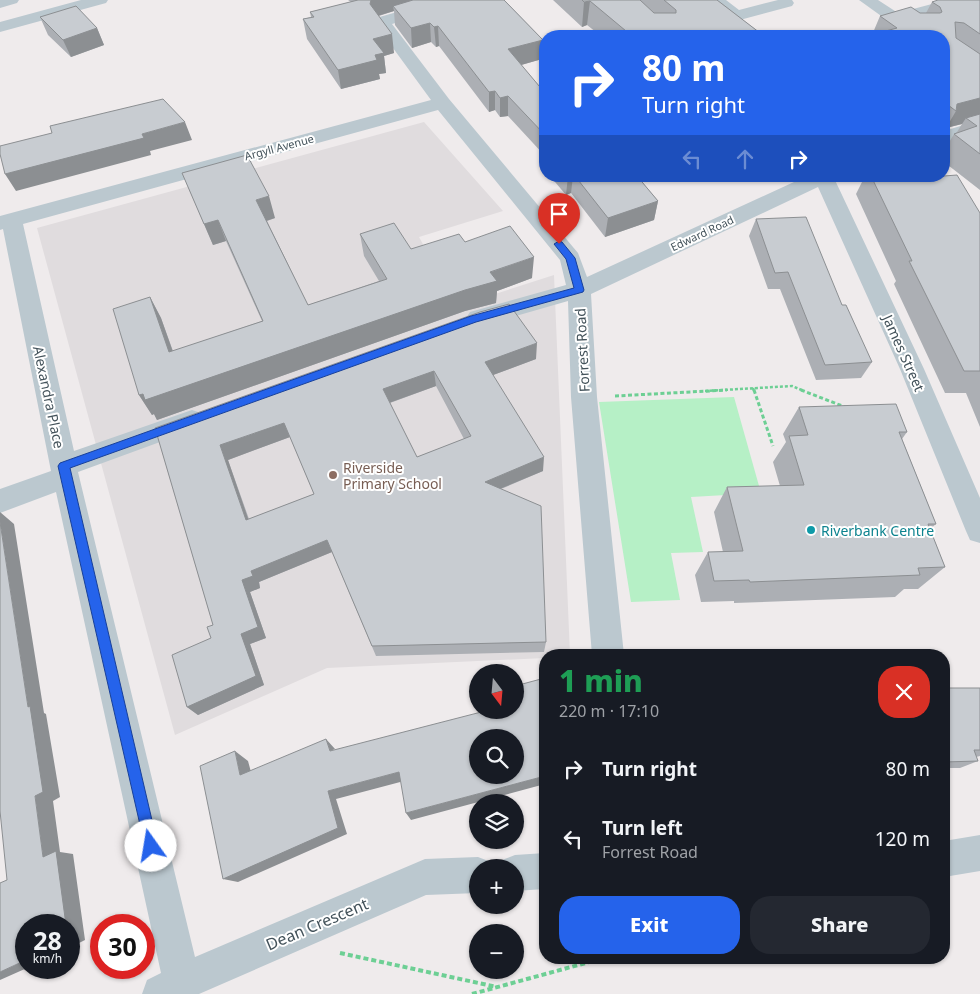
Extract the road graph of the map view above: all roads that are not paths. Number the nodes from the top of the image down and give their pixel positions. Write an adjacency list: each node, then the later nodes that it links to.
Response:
1 (11, 0): 8 (street)
2 (100, 0): 10 (street)
3 (456, 0): 12 (street, Forrest Road)
4 (716, 0): 5 (street)
5 (782, 0)
6 (867, 0): 9 (street)
7 (966, 0): 9 (street)
8 (0, 3)
9 (895, 19): 11 (street)
10 (0, 27)
11 (911, 30)
12 (442, 103): 17 (street, Argyll Avenue); 18 (street, Forrest Road)
13 (980, 126): 14 (street)
14 (950, 135)
15 (811, 182): 18 (street, Edward Road)
16 (827, 182): 23 (street, James Street)
17 (6, 222): 21 (street, Alexandra Place)
18 (579, 290): 19 (street, Edward Road); 24 (street, Forrest Road)
19 (456, 326)
20 (213, 412): 21 (street)
21 (65, 472): 22 (street); 30 (street, Alexandra Place)
22 (0, 501)
23 (980, 531)
24 (607, 649)
25 (980, 853): 26 (street)
26 (950, 858)
27 (539, 871): 28 (street)
28 (524, 872)
29 (469, 875): 30 (street, Dean Crescent)
30 (171, 988)

